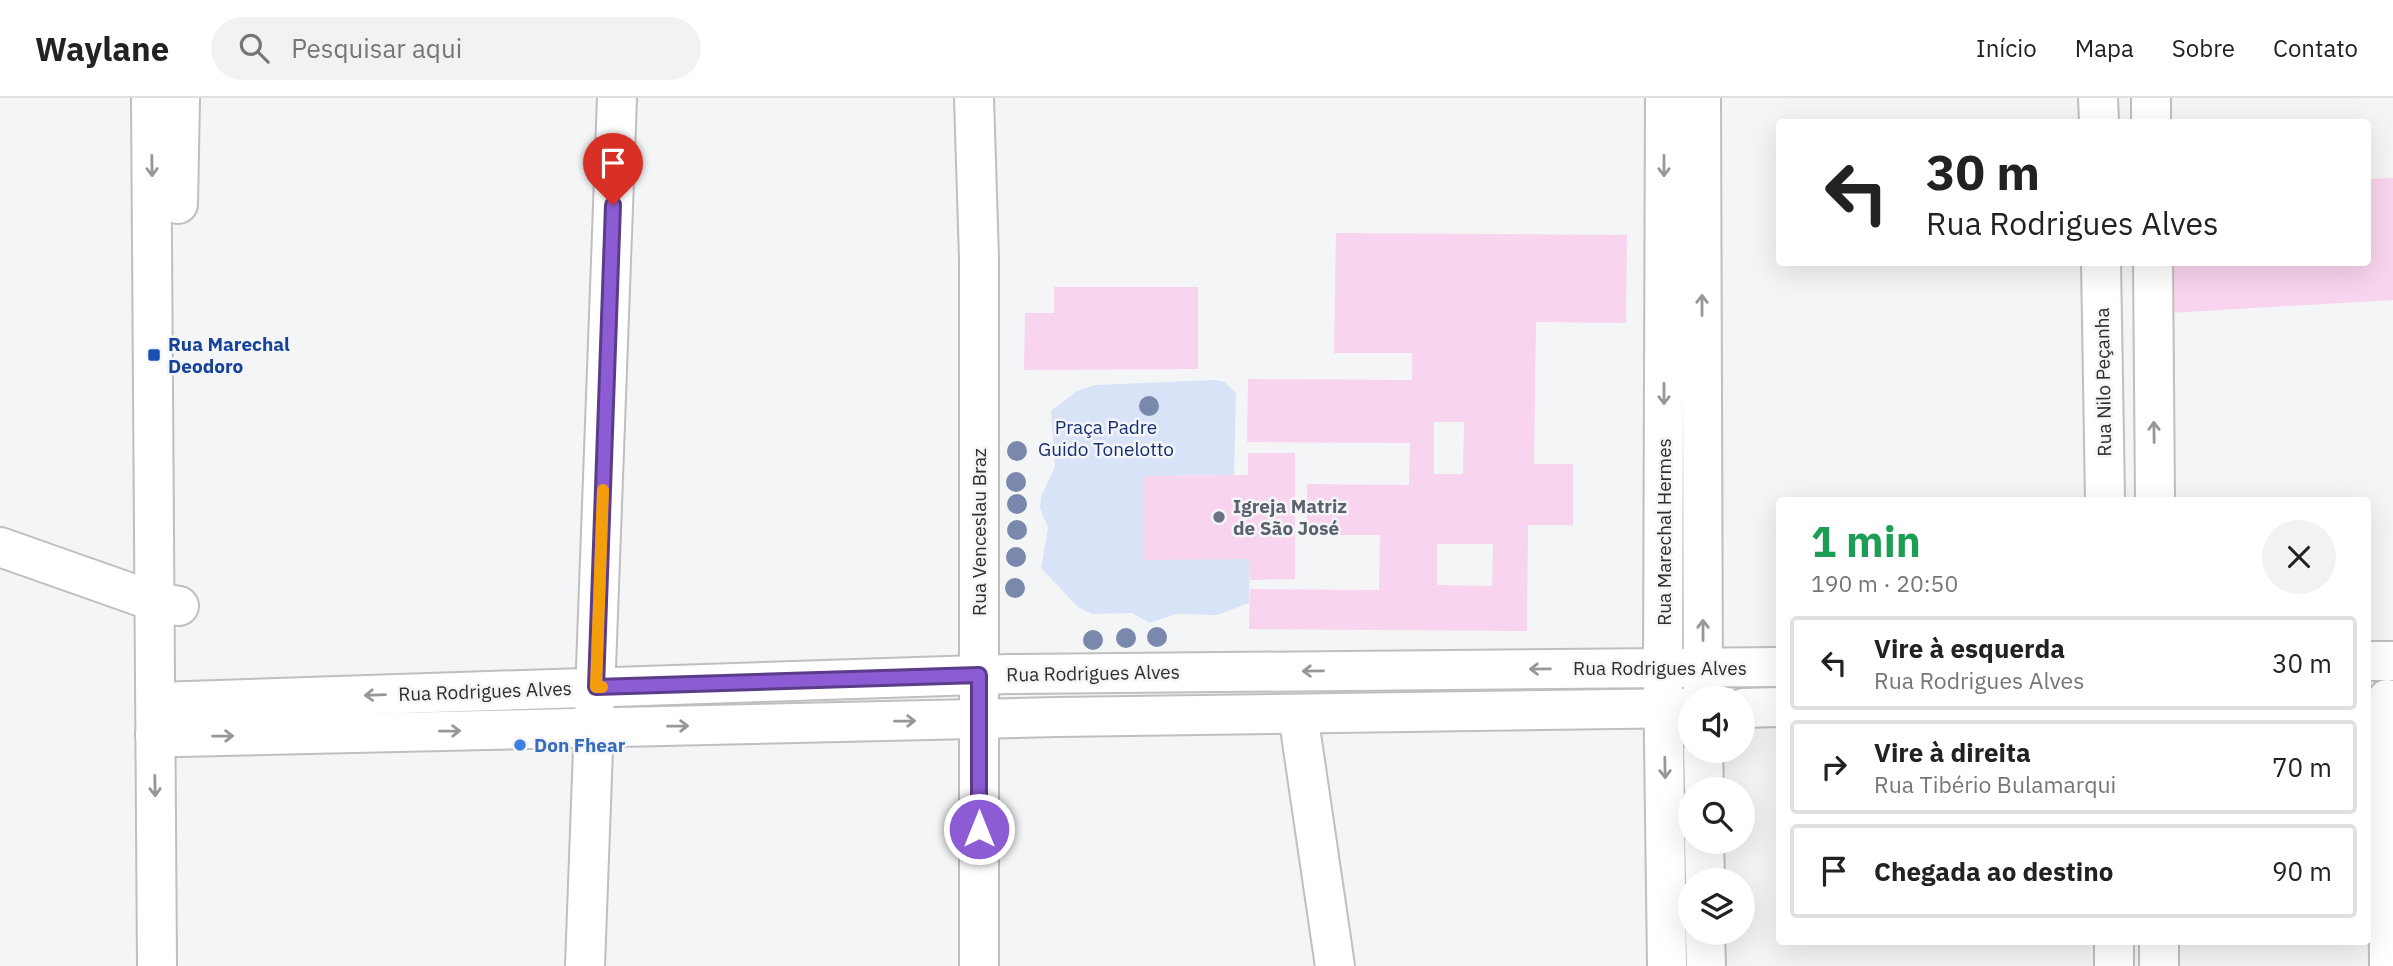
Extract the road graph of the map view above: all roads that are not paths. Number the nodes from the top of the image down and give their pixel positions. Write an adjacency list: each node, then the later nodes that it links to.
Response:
1 (152, 98): 16 (street, one-way to 16)
2 (180, 98): 16 (street)
3 (617, 98): 23 (street)
4 (974, 98): 21 (street, Rua Venceslau Braz)
5 (1665, 98): 19 (street, Rua Marechal Hermes, one-way to 19)
6 (1701, 98): 22 (street, Rua Marechal Hermes, one-way to 6)
7 (2098, 98): 9 (street)
8 (2151, 98): 10 (street)
9 (2099, 119)
10 (2151, 119)
11 (2101, 266): 13 (street, Rua Nilo Peçanha)
12 (2153, 266): 14 (street, one-way to 12)
13 (2105, 497)
14 (2155, 497)
15 (0, 547): 16 (street)
16 (168, 604): 29 (street)
17 (2371, 661): 18 (street)
18 (2393, 661)
19 (1664, 668): 21 (street, Rua Rodrigues Alves, one-way to 21); 22 (street, Rua Rodrigues Alves); 27 (street, Rua Marechal Hermes)
20 (1776, 668): 22 (street, Rua Rodrigues Alves)
21 (979, 675): 23 (street, Rua Rodrigues Alves); 30 (street, Rua Venceslau Braz)
22 (1703, 683)
23 (596, 687): 29 (street, Rua Rodrigues Alves, one-way to 29); 31 (street)
24 (2383, 699): 44 (street)
25 (1776, 707): 26 (street, Rua Rodrigues Alves)
26 (1755, 708)
27 (1677, 709): 28 (street, Rua Rodrigues Alves); 40 (street, Rua Marechal Hermes, one-way to 40)
28 (1298, 714): 30 (street, Rua Rodrigues Alves); 39 (street)
29 (167, 719): 31 (street, Rua Rodrigues Alves, one-way to 31); 35 (street, one-way to 35); 36 (street)
30 (979, 719): 31 (street, Rua Rodrigues Alves, one-way to 30); 38 (street, Rua Venceslau Braz)
31 (594, 728): 37 (street)
32 (1705, 945): 41 (street)
33 (2114, 945): 42 (street)
34 (2159, 945): 43 (street)
35 (157, 966)
36 (181, 966)
37 (585, 966)
38 (979, 966)
39 (1335, 966)
40 (1667, 966)
41 (1706, 966)
42 (2114, 966)
43 (2160, 966)
44 (2389, 966)

